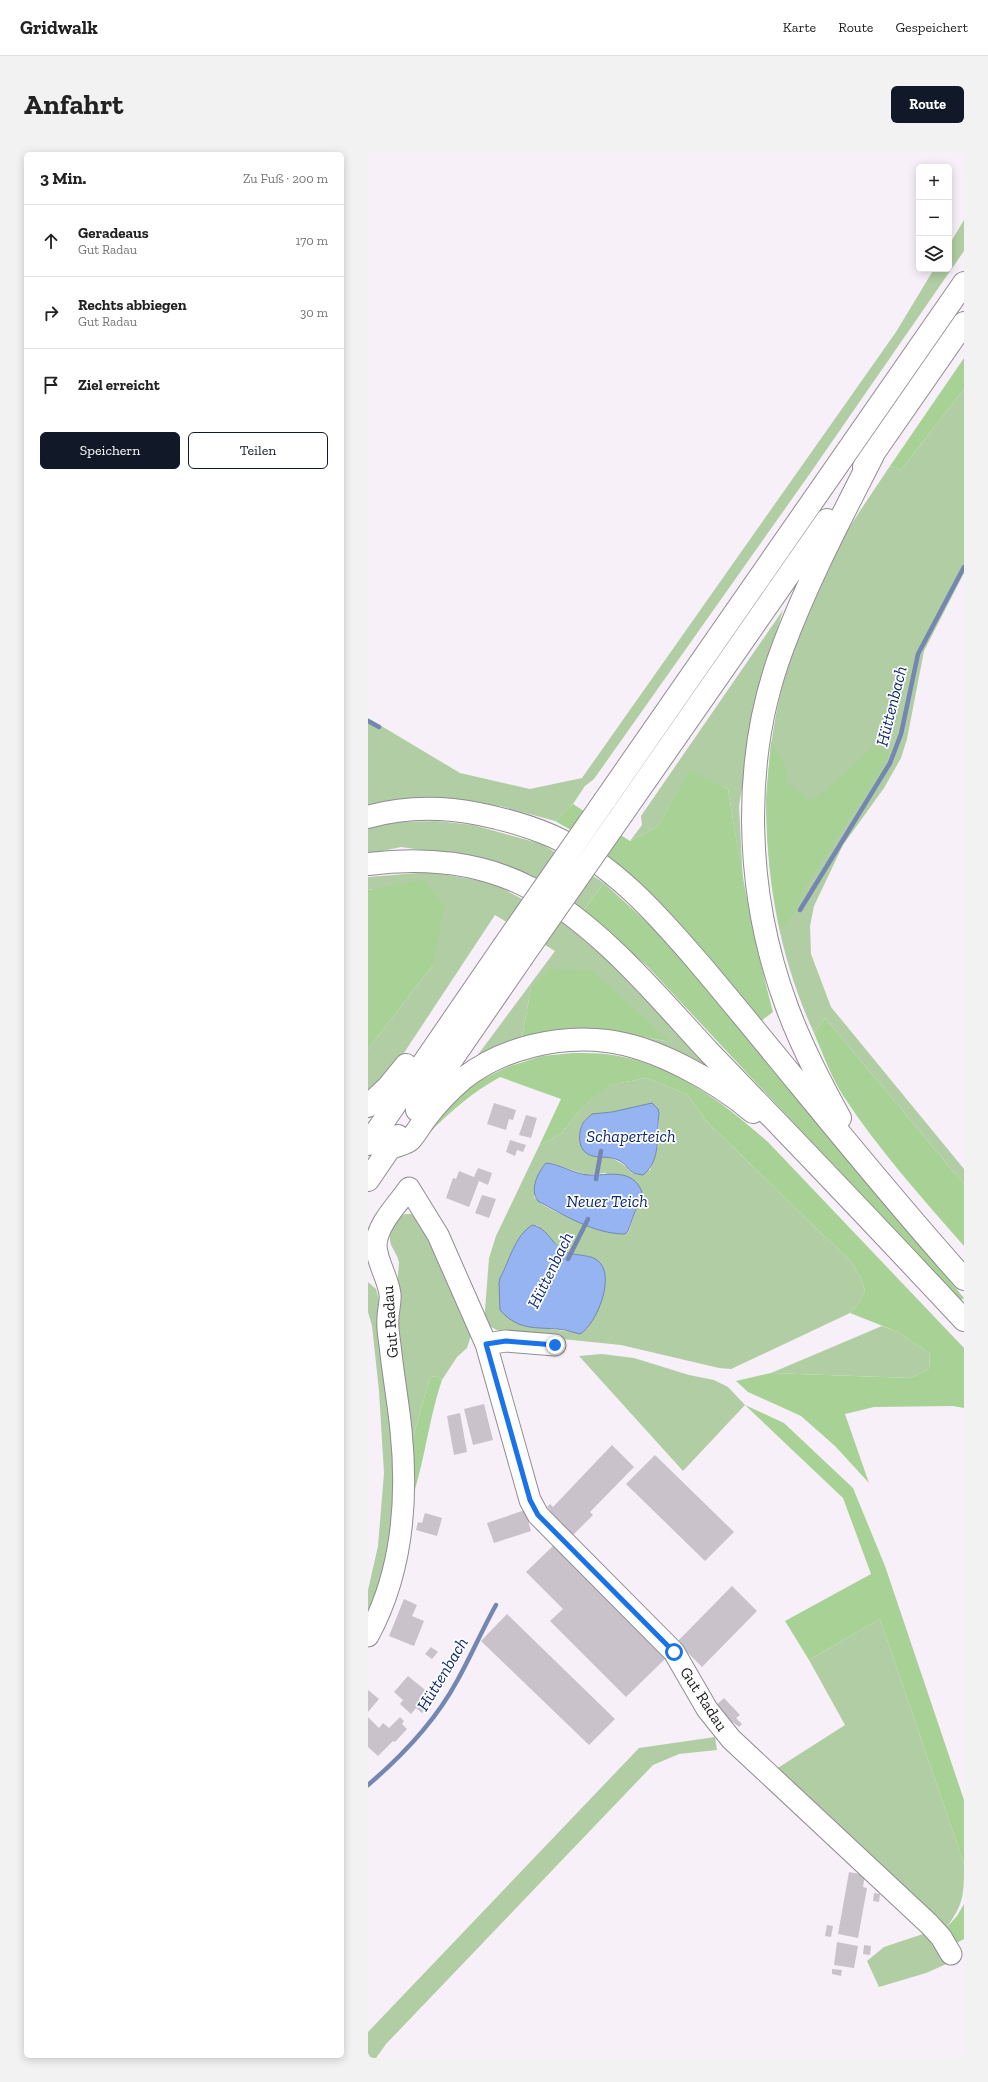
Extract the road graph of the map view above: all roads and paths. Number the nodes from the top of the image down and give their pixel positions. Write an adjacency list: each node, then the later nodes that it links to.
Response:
1 (964, 282): 6 (highway, bridge)
2 (964, 323): 3 (highway)
3 (873, 455): 9 (highway, bridge); 10 (highway)
4 (368, 817): 10 (highway)
5 (368, 864): 11 (highway)
6 (454, 1018): 7 (highway); 8 (highway)
7 (368, 1106)
8 (368, 1144)
9 (391, 1148): 11 (highway); 12 (highway)
10 (867, 1166): 13 (highway)
11 (824, 1171): 14 (highway)
12 (368, 1180)
13 (964, 1279)
14 (964, 1320)
15 (486, 1344): 16 (street); 17 (street, Gut Radau); 18 (street, Gut Radau)
16 (555, 1345)
17 (368, 1636)
18 (951, 1954)

